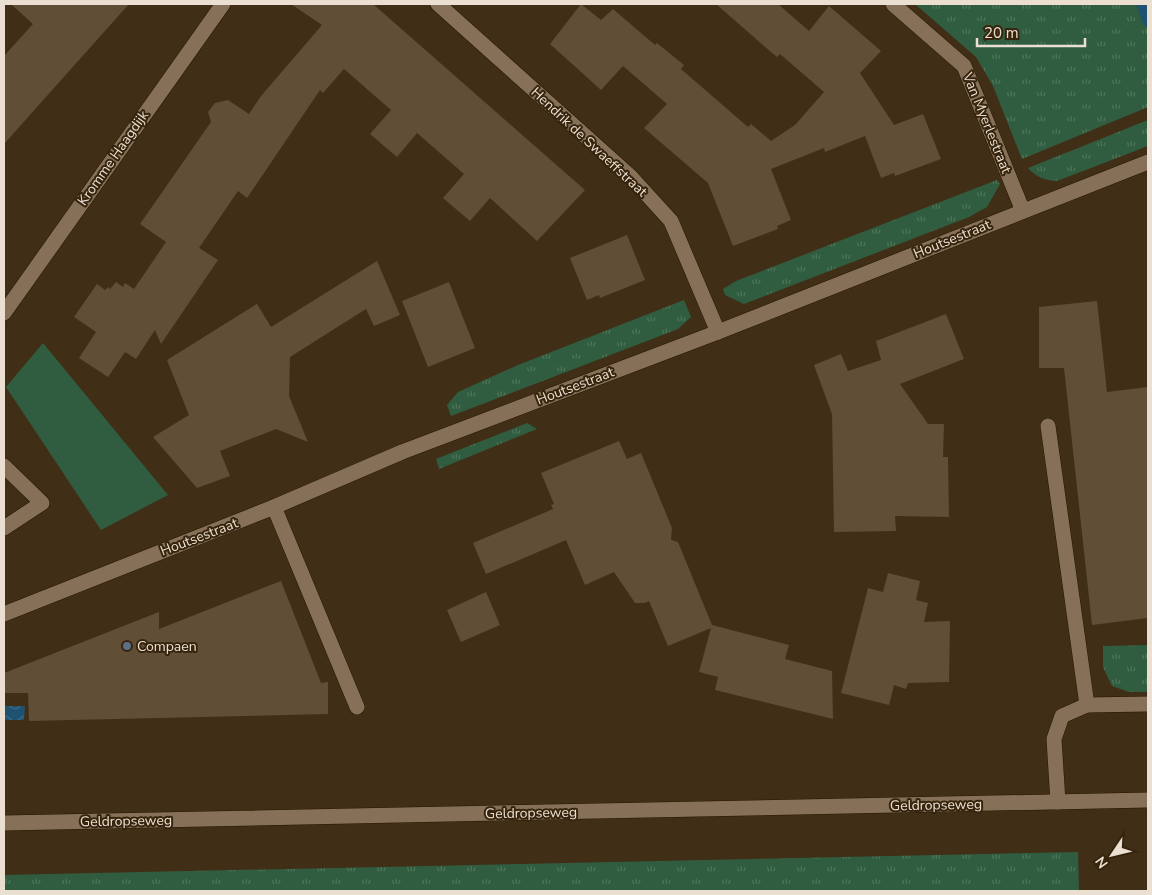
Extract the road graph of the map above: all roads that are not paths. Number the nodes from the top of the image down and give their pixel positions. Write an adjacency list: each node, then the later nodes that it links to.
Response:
1 (223, 4): 6 (street, Kromme Haagdijk)
2 (438, 4): 7 (street, Hendrik de Swaeffstraat)
3 (893, 4): 5 (street, Van Myerlestraat)
4 (1148, 162): 5 (street, Houtsestraat)
5 (1023, 211): 7 (street, Houtsestraat)
6 (4, 313)
7 (718, 332): 10 (street, Houtsestraat)
8 (1048, 426): 14 (street)
9 (4, 466): 11 (street)
10 (274, 507): 12 (street, Houtsestraat); 15 (street)
11 (4, 528)
12 (4, 614)
13 (1148, 704): 14 (street)
14 (1087, 705): 17 (street)
15 (357, 707)
16 (1148, 800): 17 (street, Geldropseweg)
17 (1058, 802): 18 (street, Geldropseweg)
18 (4, 824)

